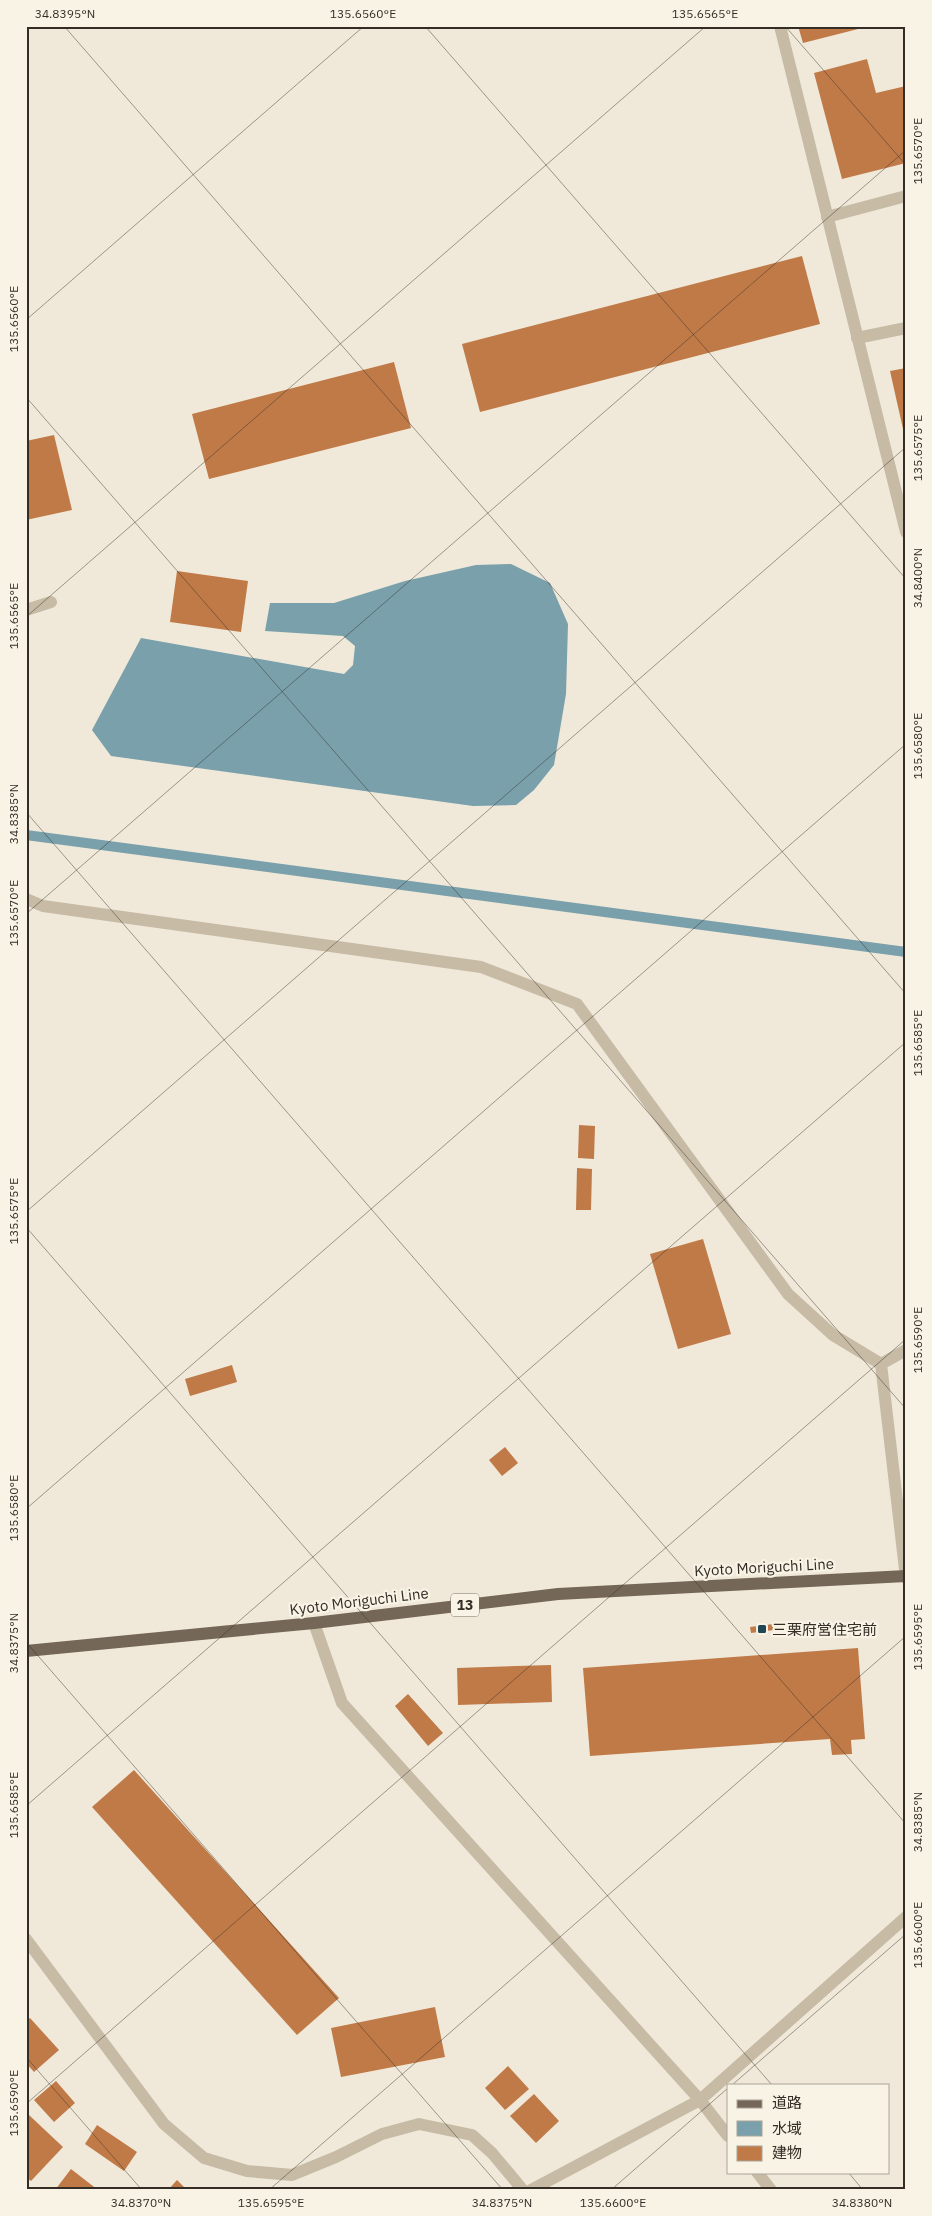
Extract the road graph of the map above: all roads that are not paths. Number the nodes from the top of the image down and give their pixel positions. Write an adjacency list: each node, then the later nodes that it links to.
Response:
1 (780, 26): 3 (street)
2 (906, 196): 3 (street)
3 (827, 217): 5 (street)
4 (906, 328): 5 (street)
5 (858, 338): 6 (street)
6 (906, 532)
7 (51, 602): 8 (street)
8 (26, 610)
9 (26, 899): 11 (street)
10 (906, 1350): 11 (street)
11 (881, 1364): 12 (street)
12 (906, 1576): 13 (main road, Kyoto Moriguchi Line / 13)
13 (314, 1623): 14 (main road, Kyoto Moriguchi Line / 13); 17 (street)
14 (26, 1651)
15 (906, 1917): 17 (street)
16 (26, 1939): 20 (street)
17 (700, 2100): 18 (street); 21 (street)
18 (727, 2135)
19 (759, 2174): 22 (street)
20 (523, 2190)
21 (531, 2190)
22 (771, 2190)

